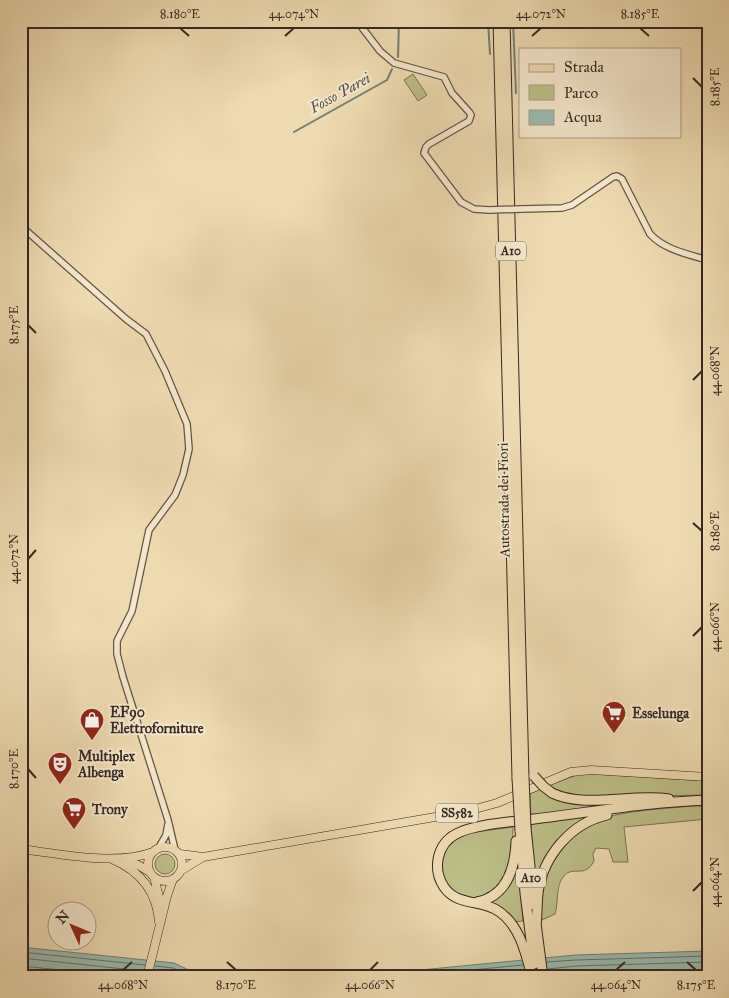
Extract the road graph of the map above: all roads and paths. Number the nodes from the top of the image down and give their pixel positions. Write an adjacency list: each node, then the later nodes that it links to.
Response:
1 (357, 21): 5 (street, bridge)
2 (498, 21): 8 (highway, Autostrada dei Fiori / A10)
3 (505, 21): 6 (highway, Autostrada dei Fiori / A10)
4 (21, 226): 12 (street)
5 (708, 260)
6 (523, 714): 8 (highway, Autostrada dei Fiori / A10); 10 (highway, bridge)
7 (708, 777): 17 (main road, SS582)
8 (521, 778): 13 (highway, Autostrada dei Fiori / A10, bridge); 13 (highway, Autostrada dei Fiori / A10, bridge)
9 (708, 800): 10 (highway)
10 (679, 802): 11 (highway)
11 (628, 807): 23 (highway); 26 (highway)
12 (168, 820): 15 (street); 16 (street)
13 (521, 829): 23 (highway); 26 (highway, Autostrada dei Fiori / A10)
14 (21, 849): 18 (main road)
15 (156, 851): 16 (main road); 19 (main road); 21 (main road)
16 (177, 852): 17 (main road, SS582); 20 (main road)
17 (203, 857): 20 (main road, SS582)
18 (110, 858): 19 (main road); 24 (main road)
19 (120, 858): 21 (main road)
20 (182, 870): 22 (main road)
21 (152, 874): 22 (main road); 24 (main road)
22 (174, 879): 25 (main road)
23 (472, 903): 28 (highway)
24 (159, 915): 25 (main road)
25 (159, 924): 27 (main road)
26 (533, 929): 28 (highway, Autostrada dei Fiori / A10); 29 (highway, Autostrada dei Fiori / A10)
27 (147, 977)
28 (534, 977)
29 (543, 977)

